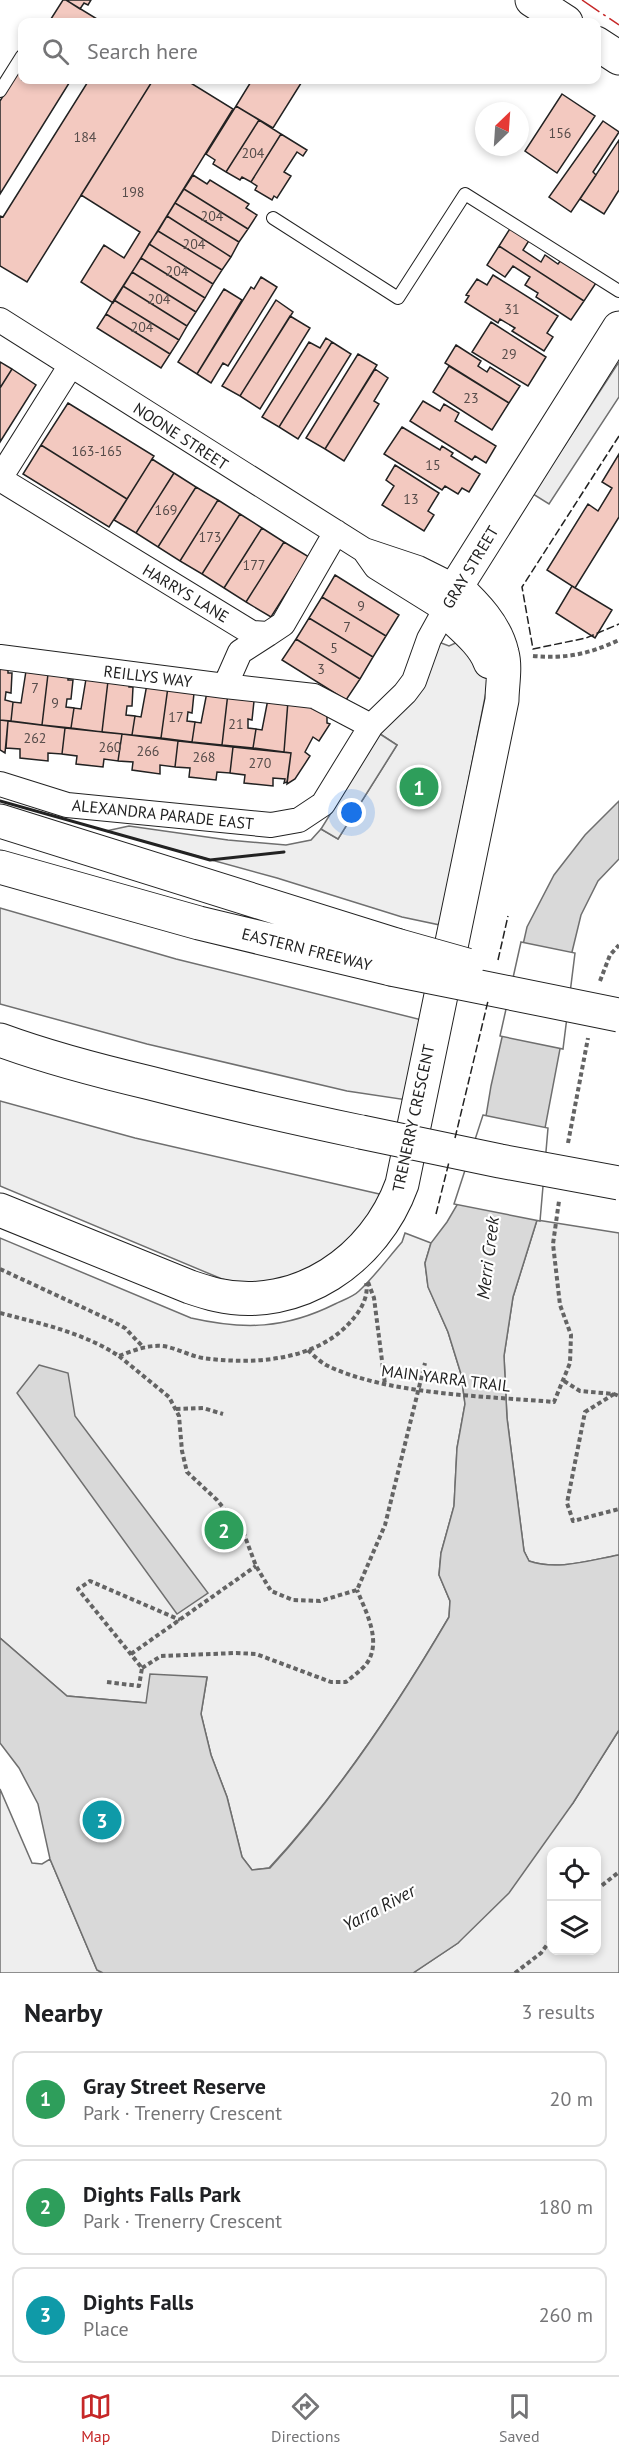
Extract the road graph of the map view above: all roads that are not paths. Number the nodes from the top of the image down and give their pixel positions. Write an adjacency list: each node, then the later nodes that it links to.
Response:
1 (532, 0): 2 (main road)
2 (560, 18)
3 (601, 46): 4 (main road)
4 (619, 58)
5 (18, 62): 6 (lane)
6 (0, 91)
7 (273, 218): 8 (lane)
8 (619, 291)
9 (0, 320): 11 (street, NOONE STREET)
10 (619, 328): 14 (main road, GRAY STREET)
11 (71, 365): 12 (street); 13 (street, NOONE STREET)
12 (0, 479): 15 (street, HARRYS LANE)
13 (336, 532): 14 (street, NOONE STREET); 15 (street)
14 (451, 598): 18 (street, GRAY STREET); 28 (main road, TRENERRY CRESCENT)
15 (268, 634): 17 (street)
16 (0, 657): 17 (street, REILLYS WAY)
17 (225, 686): 18 (street, REILLYS WAY)
18 (371, 726): 20 (street, GRAY STREET)
19 (0, 784): 20 (street, ALEXANDRA PARADE EAST)
20 (323, 804)
21 (0, 821): 23 (main road)
22 (0, 867): 23 (main road, EASTERN FREEWAY)
23 (394, 957): 24 (main road, bridge); 25 (main road, EASTERN FREEWAY, bridge)
24 (619, 1009)
25 (619, 1015)
26 (0, 1041): 27 (main road, bridge)
27 (619, 1183)
28 (0, 1210)

